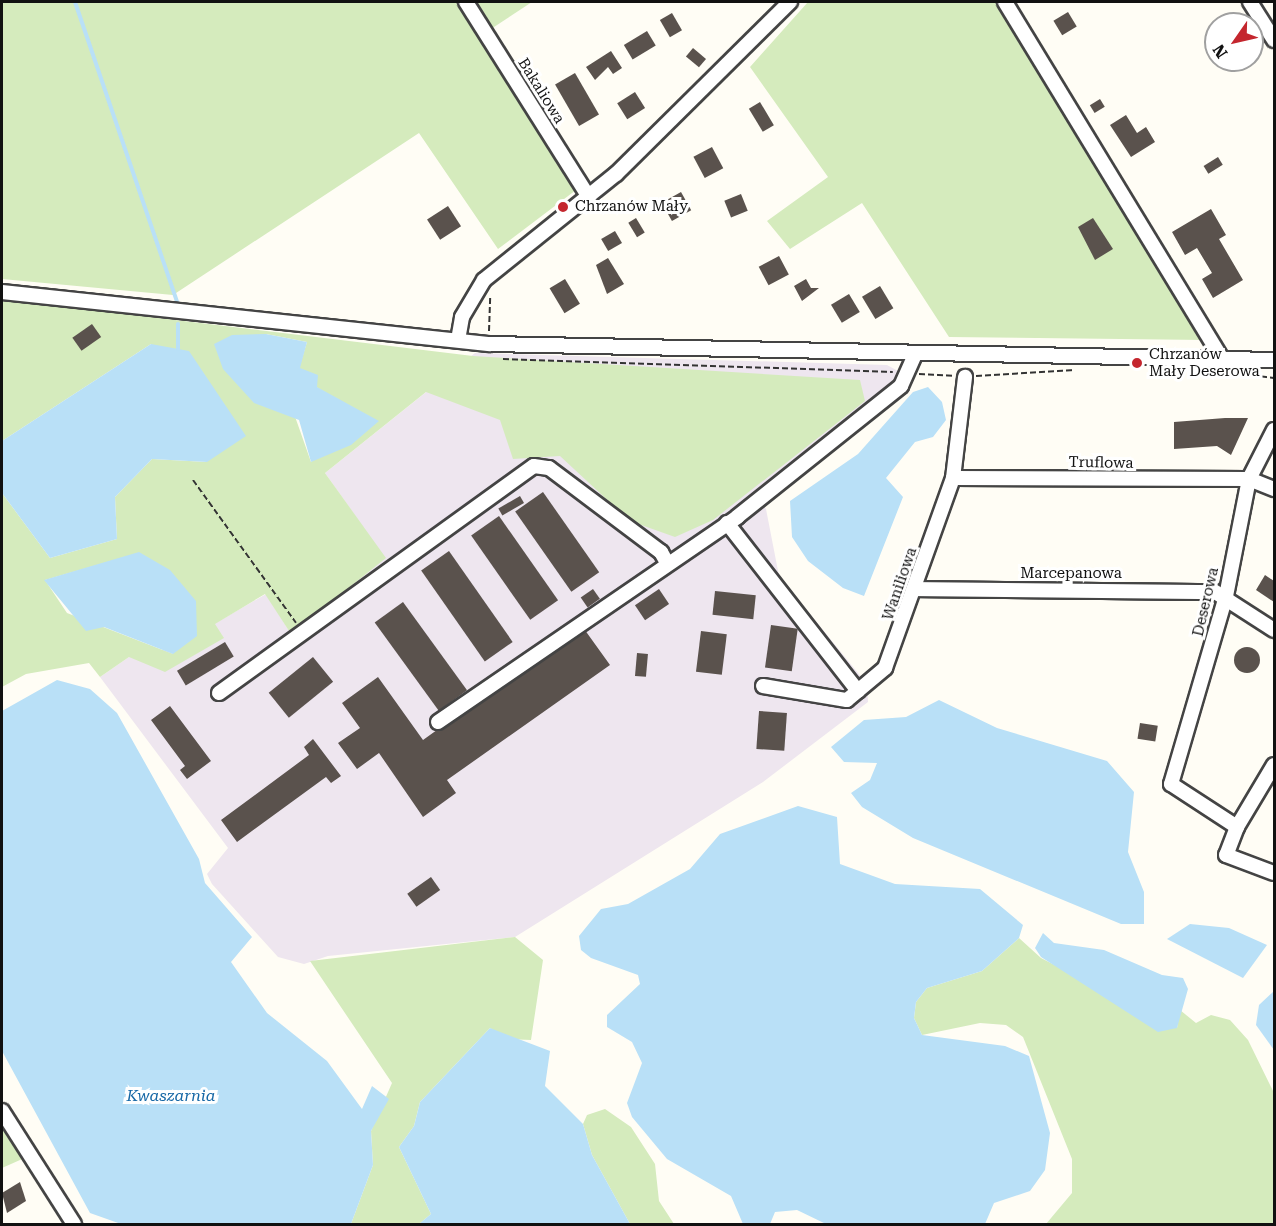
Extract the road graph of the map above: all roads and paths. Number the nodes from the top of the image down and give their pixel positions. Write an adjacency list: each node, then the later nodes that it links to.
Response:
1 (465, 2): 6 (street, Bakaliowa)
2 (790, 2): 6 (street)
3 (1005, 2): 12 (street)
4 (1250, 2): 5 (street)
5 (1275, 40)
6 (589, 196): 7 (street)
7 (484, 280): 9 (path); 10 (street)
8 (2, 292): 10 (street)
9 (489, 336)
10 (458, 340): 11 (street)
11 (915, 354): 12 (street); 17 (street)
12 (1221, 357): 14 (street)
13 (497, 358): 17 (path)
14 (1275, 360)
15 (1077, 370): 18 (path)
16 (1229, 373): 19 (path)
17 (911, 374): 18 (path); 25 (street)
18 (965, 377): 21 (street, Waniliowa)
19 (1275, 378)
20 (1275, 430): 22 (street, Deserowa)
21 (953, 478): 22 (street, Truflowa); 27 (street, Waniliowa)
22 (1249, 479): 24 (street); 28 (street, Deserowa)
23 (193, 480): 29 (path)
24 (1275, 489)
25 (728, 523): 26 (street); 32 (street)
26 (667, 563): 29 (street); 34 (street)
27 (915, 590): 28 (street, Marcepanowa); 32 (street, Waniliowa)
28 (1226, 596): 30 (street); 36 (street, Deserowa)
29 (303, 628): 33 (street)
30 (1275, 630)
31 (763, 686): 32 (street)
32 (858, 691)
33 (219, 693)
34 (438, 722)
35 (1275, 765): 36 (street)
36 (1237, 827): 37 (street)
37 (1275, 873)
38 (2, 1111): 39 (street)
39 (74, 1224)

